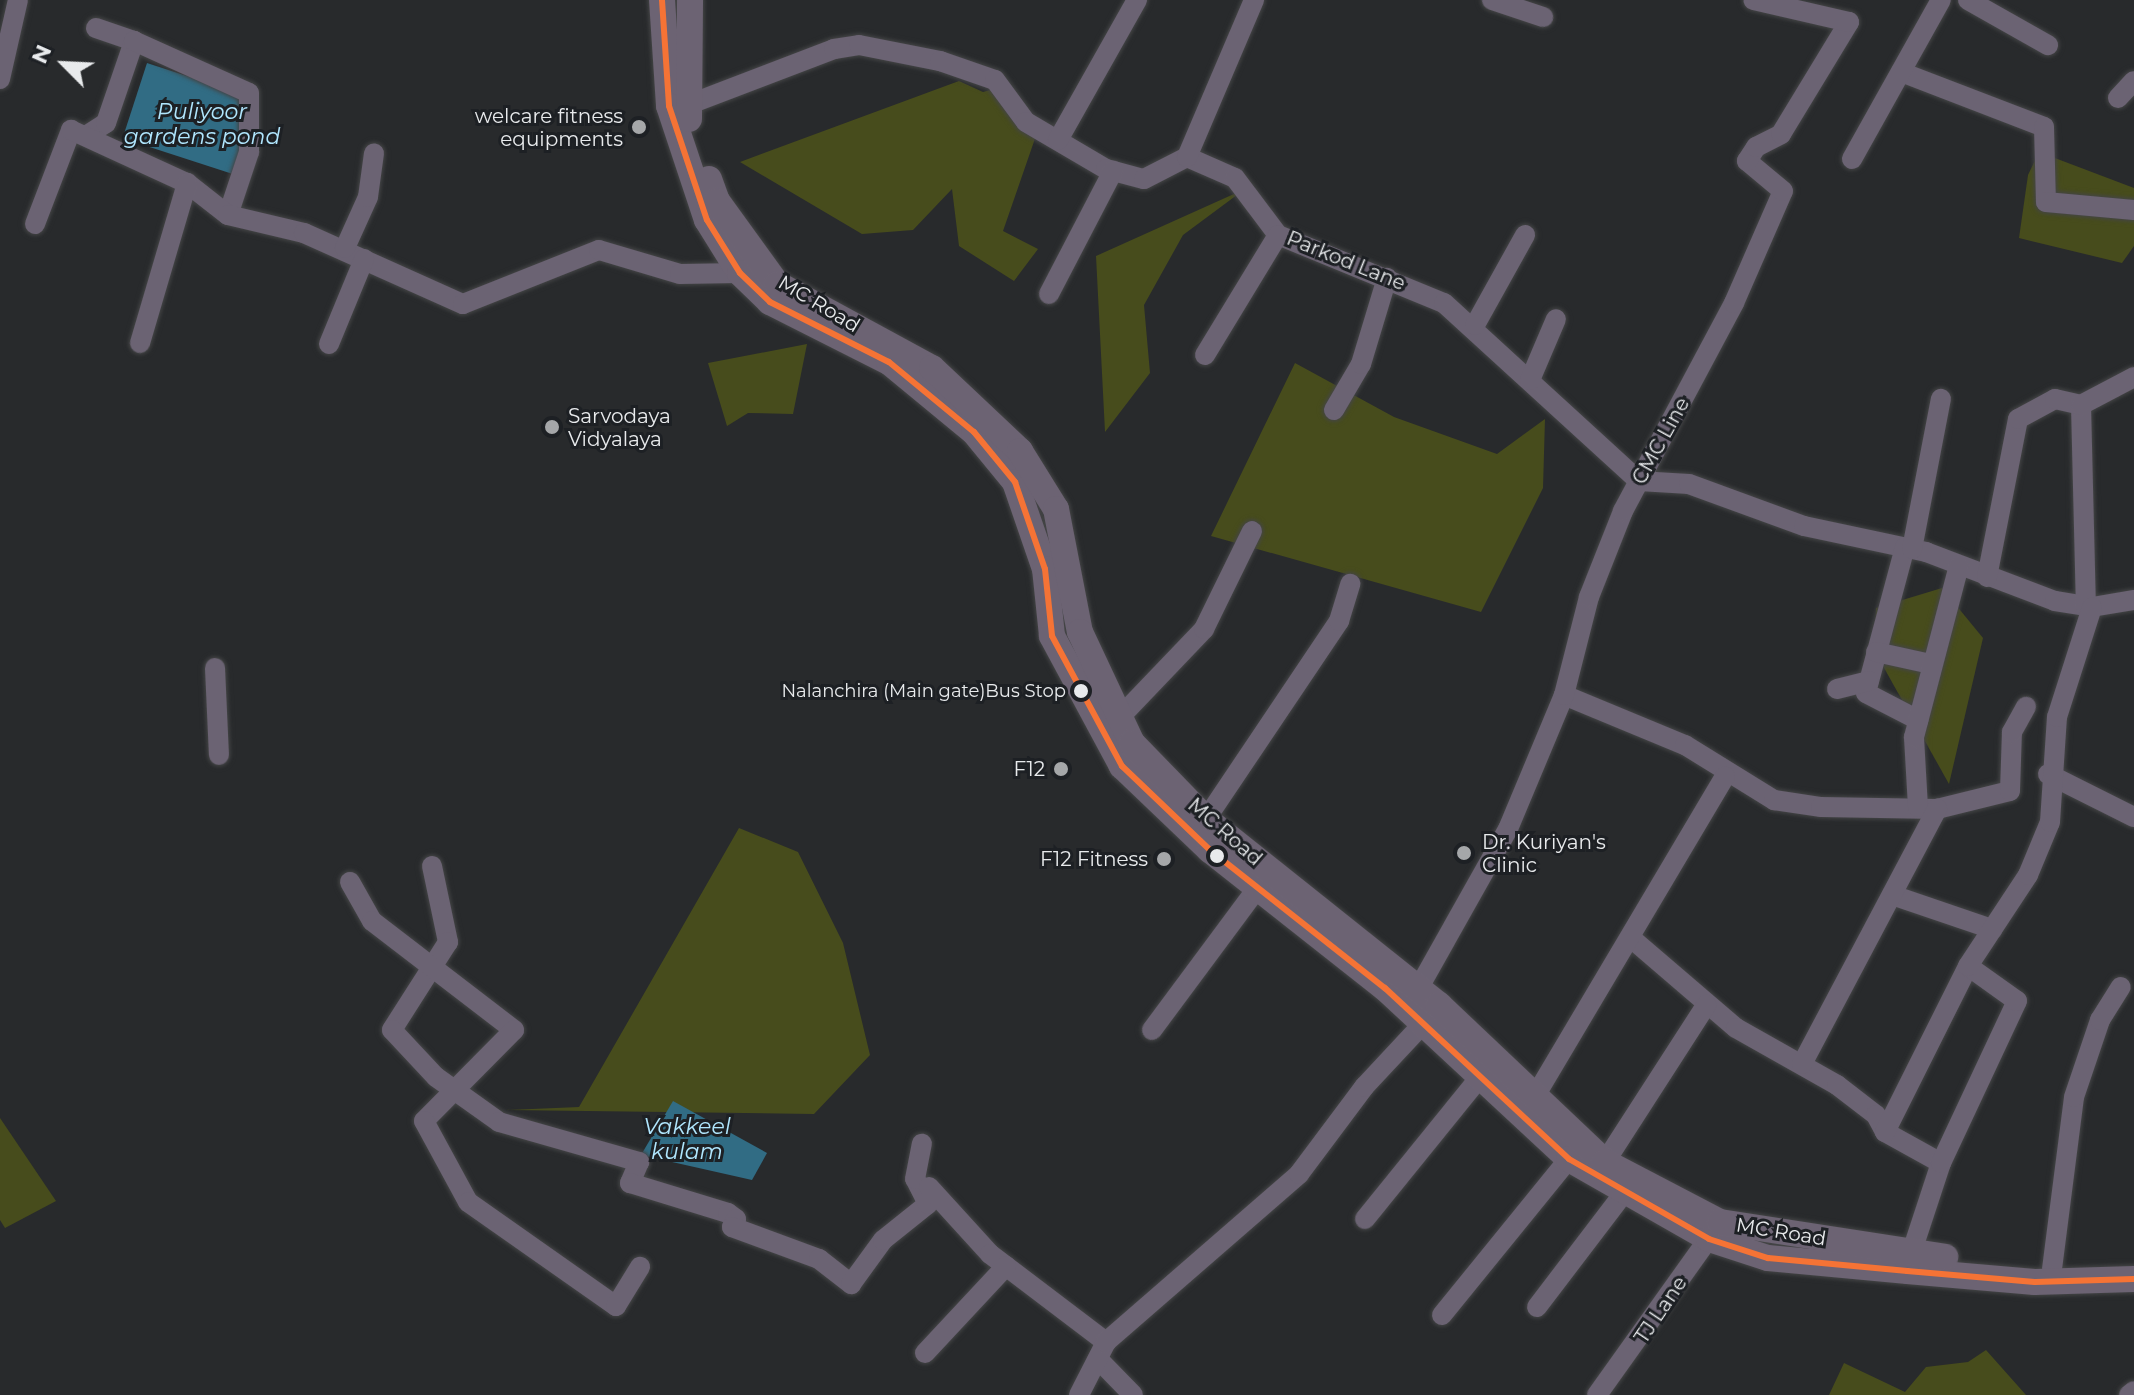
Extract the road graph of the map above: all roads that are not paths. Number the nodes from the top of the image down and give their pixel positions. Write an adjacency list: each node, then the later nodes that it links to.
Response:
1 (18, 0): 15 (street)
2 (662, 0): 33 (main road, MC Road)
3 (690, 0): 18 (main road, MC Road)
4 (1137, 0): 20 (street)
5 (1254, 0): 22 (street)
6 (1492, 0): 10 (street)
7 (1753, 0): 46 (street, CMC Line)
8 (1941, 0): 14 (street)
9 (1968, 0): 13 (street)
10 (1543, 17)
11 (96, 28): 12 (street)
12 (134, 41): 19 (street); 27 (street)
13 (2048, 45)
14 (1901, 72): 23 (street); 26 (street)
15 (0, 79)
16 (2134, 81): 17 (street)
17 (2118, 98)
18 (685, 106): 20 (street); 61 (main road, MC Road)
19 (89, 134): 25 (street); 28 (street)
20 (1058, 140): 24 (street)
21 (374, 153): 31 (street)
22 (1187, 157): 24 (street); 29 (street, Parkod Lane)
23 (1852, 159)
24 (1113, 171): 35 (street)
25 (187, 183): 27 (street); 38 (street)
26 (2134, 210)
27 (228, 215): 31 (street)
28 (35, 224)
29 (1278, 235): 34 (street, Parkod Lane); 40 (street)
30 (1525, 235): 37 (street)
31 (345, 248): 32 (street)
32 (364, 259): 33 (street); 39 (street)
33 (740, 273): 71 (main road, MC Road)
34 (1387, 278): 37 (street, Parkod Lane); 45 (street)
35 (1049, 294)
36 (1556, 319): 42 (street)
37 (1475, 325): 42 (street, Parkod Lane)
38 (140, 343)
39 (329, 344)
40 (1205, 355)
41 (2134, 377): 44 (street)
42 (1530, 380): 46 (street, Parkod Lane)
43 (1941, 399): 48 (street)
44 (2081, 405): 50 (street); 53 (street)
45 (1334, 410)
46 (1639, 481): 48 (street); 59 (street, CMC Line)
47 (1252, 531): 61 (street)
48 (1908, 548): 49 (street); 54 (street)
49 (1959, 566): 50 (street); 55 (street)
50 (1987, 577): 53 (street)
51 (1350, 584): 68 (street)
52 (2134, 600): 53 (street)
53 (2089, 606): 64 (street)
54 (1876, 652): 55 (street); 57 (street)
55 (1931, 664): 62 (street)
56 (215, 668): 63 (street)
57 (1869, 681): 58 (street); 62 (street)
58 (1837, 689)
59 (1564, 695): 65 (street); 79 (street, CMC Line)
60 (2026, 707): 66 (street)
61 (1120, 717): 68 (main road, MC Road)
62 (1918, 720): 66 (street)
63 (219, 755)
64 (2048, 774): 67 (street); 73 (street)
65 (1725, 776): 66 (street); 74 (street)
66 (1928, 808): 72 (street)
67 (2134, 817)
68 (1206, 819): 79 (main road, MC Road)
69 (432, 866): 76 (street)
70 (350, 882): 76 (street)
71 (1259, 886): 79 (main road, MC Road); 80 (street)
72 (1892, 895): 73 (street); 81 (street)
73 (1992, 929): 75 (street)
74 (1631, 938): 78 (street); 84 (street)
75 (1968, 966): 85 (street); 89 (street)
76 (435, 969): 83 (street); 83 (street)
77 (2121, 987): 98 (street)
78 (1706, 1005): 81 (street); 88 (street)
79 (1422, 1007): 82 (main road, MC Road); 84 (main road, MC Road); 102 (street, CMC Line)
80 (1152, 1030)
81 (1802, 1064): 85 (street)
82 (1480, 1077): 87 (main road, MC Road); 92 (street)
83 (451, 1088): 86 (street); 97 (street)
84 (1534, 1098): 88 (main road, MC Road)
85 (1885, 1132): 89 (street)
86 (922, 1144)
87 (1569, 1159): 91 (main road, MC Road); 101 (street)
88 (1605, 1162): 93 (main road, MC Road)
89 (1941, 1163): 94 (street)
90 (929, 1187): 96 (street)
91 (1624, 1193): 93 (main road, MC Road); 100 (street)
92 (1365, 1219)
93 (1715, 1230): 94 (main road, MC Road); 99 (main road, MC Road); 107 (street, TJ Lane)
94 (1911, 1254): 98 (main road, MC Road)
95 (2134, 1265): 98 (main road, MC Road)
96 (1006, 1266): 102 (street); 103 (street)
97 (640, 1267)
98 (2052, 1269)
99 (2134, 1279)
100 (1537, 1307)
101 (1442, 1315)
102 (1102, 1351): 105 (street); 106 (street)
103 (925, 1353)
104 (2134, 1391): 108 (street)
105 (1079, 1395)
106 (1133, 1395)
107 (1597, 1395)
108 (2129, 1395)

